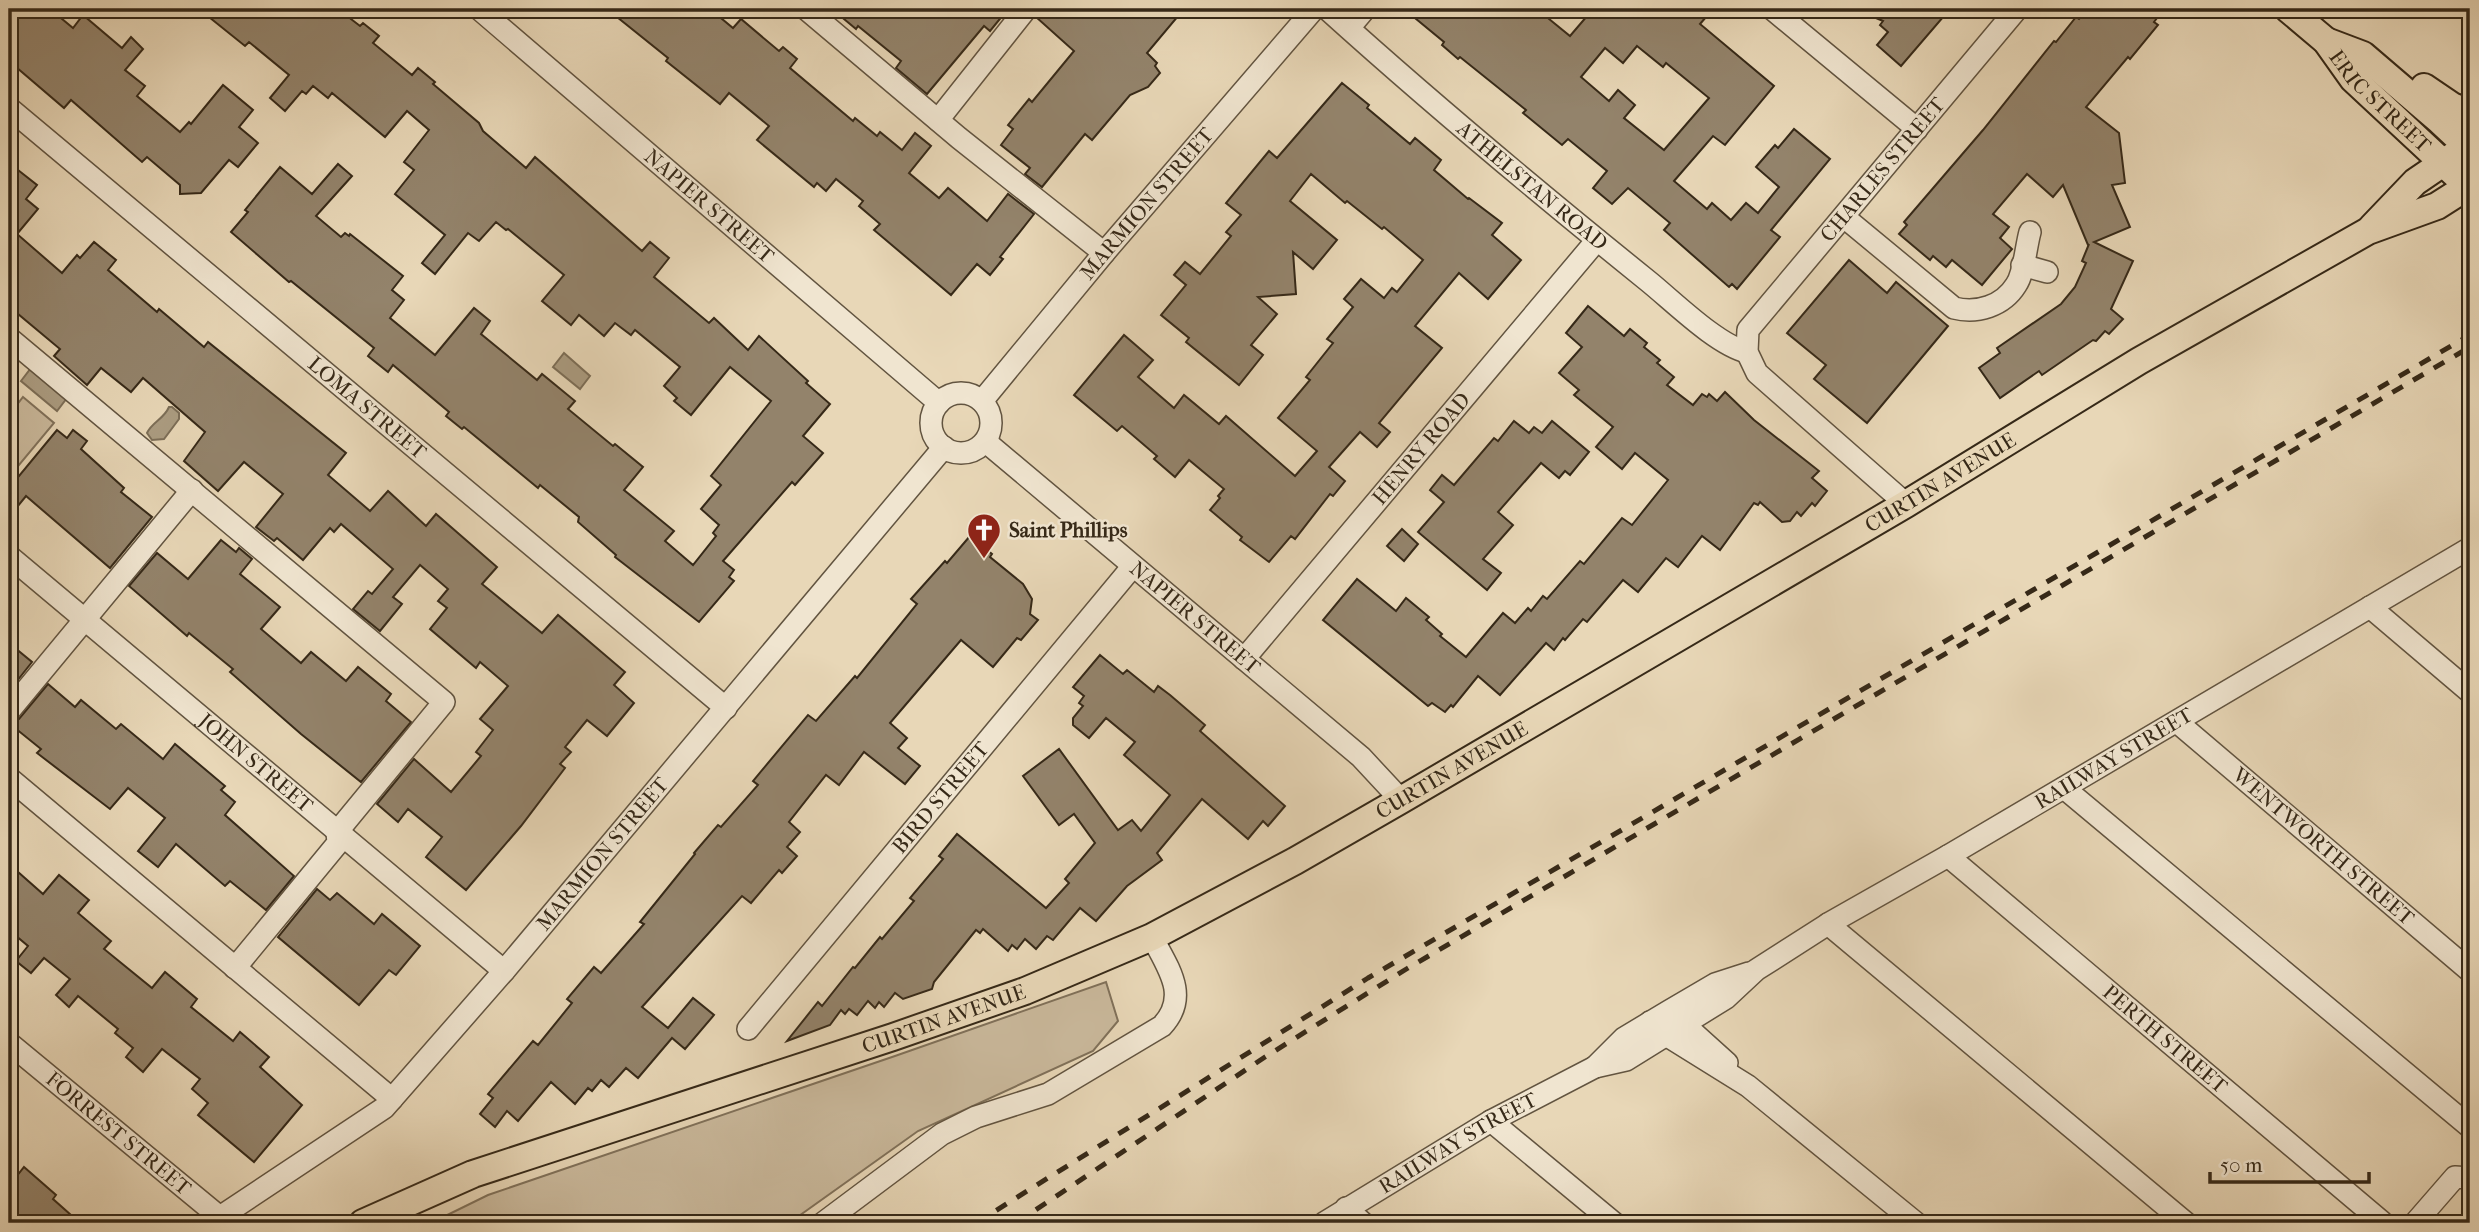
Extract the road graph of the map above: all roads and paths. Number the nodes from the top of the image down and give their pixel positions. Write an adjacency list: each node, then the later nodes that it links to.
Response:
1 (479, 9): 30 (street, NAPIER STREET)
2 (806, 9): 15 (street)
3 (1026, 9): 15 (street)
4 (1314, 9): 24 (street, MARMION STREET)
5 (1327, 9): 10 (street, ATHELSTAN ROAD)
6 (1365, 9): 10 (street)
7 (1772, 9): 16 (street)
8 (2017, 9): 16 (street, CHARLES STREET)
9 (2288, 9): 11 (main road, ERIC STREET)
10 (1349, 28): 23 (street, ATHELSTAN ROAD)
11 (2326, 41): 12 (main road, ERIC STREET); 18 (main road, ERIC STREET)
12 (2375, 66): 14 (main road); 17 (main road, ERIC STREET)
13 (9, 108): 42 (street, LOMA STREET)
14 (2470, 113)
15 (938, 120): 24 (street)
16 (1917, 129): 20 (street, CHARLES STREET)
17 (2469, 147): 18 (main road, CURTIN AVENUE)
18 (2443, 162): 19 (main road, ERIC STREET); 21 (main road, CURTIN AVENUE)
19 (2470, 186): 21 (main road, CURTIN AVENUE)
20 (1844, 217): 25 (street); 28 (street, CHARLES STREET)
21 (2368, 231): 34 (main road, CURTIN AVENUE)
22 (2030, 232): 25 (street)
23 (1597, 240): 28 (street, ATHELSTAN ROAD); 40 (street, HENRY ROAD)
24 (1104, 253): 29 (street, MARMION STREET)
25 (2022, 265): 26 (street)
26 (2047, 272)
27 (9, 338): 33 (street)
28 (1747, 352): 34 (street, ATHELSTAN ROAD)
29 (982, 401): 30 (street); 31 (street)
30 (939, 403): 32 (street)
31 (986, 442): 32 (street); 37 (street, NAPIER STREET)
32 (944, 447): 42 (street, MARMION STREET)
33 (192, 490): 39 (street); 48 (street)
34 (1906, 504): 47 (main road, CURTIN AVENUE)
35 (2470, 548): 38 (street, RAILWAY STREET)
36 (9, 556): 39 (street, JOHN STREET)
37 (1133, 566): 40 (street, NAPIER STREET); 57 (street, BIRD STREET)
38 (2370, 607): 41 (street); 44 (street, RAILWAY STREET)
39 (85, 619): 43 (street); 48 (street, JOHN STREET)
40 (1244, 659): 47 (street, NAPIER STREET)
41 (2470, 692)
42 (726, 708): 53 (street, MARMION STREET)
43 (9, 710)
44 (2177, 722): 46 (street, RAILWAY STREET); 54 (street, WENTWORTH STREET)
45 (9, 778): 52 (street)
46 (2064, 788): 49 (street, RAILWAY STREET); 62 (street)
47 (1401, 800): 51 (main road, CURTIN AVENUE)
48 (337, 832): 52 (street); 53 (street, JOHN STREET)
49 (1948, 856): 50 (street, RAILWAY STREET); 67 (street, PERTH STREET)
50 (1828, 924): 55 (street, RAILWAY STREET); 75 (street)
51 (1152, 937): 63 (main road, CURTIN AVENUE); 70 (street)
52 (235, 968): 60 (street)
53 (504, 971): 60 (street, MARMION STREET)
54 (2470, 971)
55 (1677, 1017): 56 (street, RAILWAY STREET); 59 (street)
56 (1658, 1028): 59 (street); 61 (street, RAILWAY STREET)
57 (748, 1029)
58 (9, 1043): 66 (street, FORREST STREET)
59 (1748, 1086): 74 (street)
60 (392, 1099): 66 (street, MARMION STREET)
61 (1491, 1121): 65 (street, RAILWAY STREET); 73 (street)
62 (2470, 1127)
63 (474, 1174): 68 (main road, CURTIN AVENUE); 69 (main road, CURTIN AVENUE)
64 (2470, 1178): 76 (street)
65 (1346, 1208): 71 (street, RAILWAY STREET); 72 (street)
66 (223, 1220)
67 (2382, 1222)
68 (363, 1223)
69 (395, 1223)
70 (823, 1223)
71 (1324, 1223)
72 (1363, 1223)
73 (1614, 1223)
74 (1916, 1223)
75 (2186, 1223)
76 (2415, 1223)

